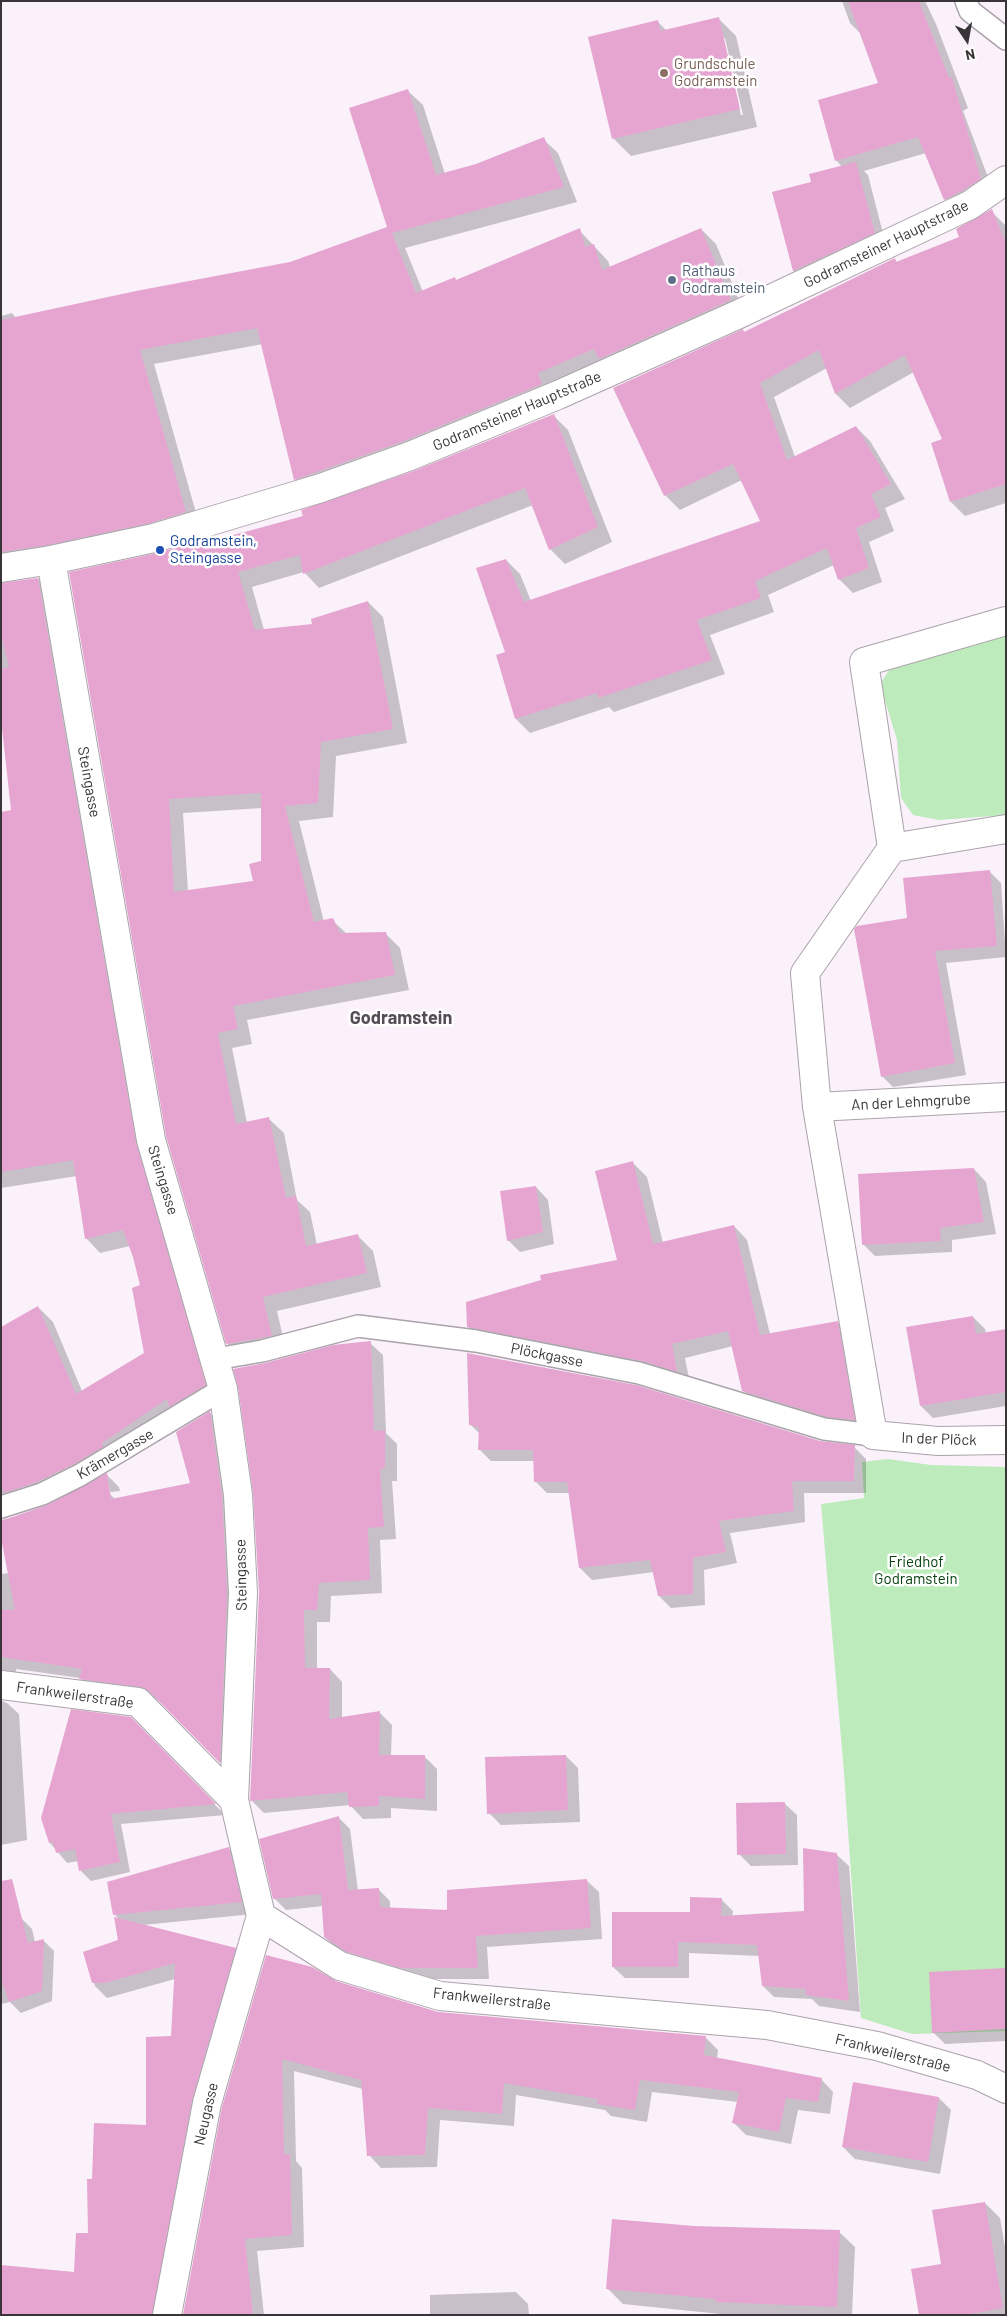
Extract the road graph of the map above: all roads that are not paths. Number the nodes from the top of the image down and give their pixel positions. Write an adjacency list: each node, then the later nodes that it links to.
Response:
1 (966, 1): 2 (lane)
2 (1006, 38)
3 (1006, 180): 4 (street, Godramsteiner Hauptstraße)
4 (51, 560): 5 (street, Godramsteiner Hauptstraße); 11 (street, Steingasse)
5 (1, 568)
6 (1006, 621): 8 (street)
7 (1006, 829): 8 (street)
8 (892, 848): 10 (street)
9 (1006, 1097): 10 (street, An der Lehmgrube)
10 (817, 1107): 13 (street)
11 (216, 1359): 12 (street, Steingasse); 13 (lane, Plöckgasse)
12 (223, 1389): 15 (lane, Krämergasse); 17 (street, Steingasse)
13 (873, 1435): 14 (street, In der Plöck)
14 (1006, 1440)
15 (1, 1507)
16 (1, 1685): 17 (street, Frankweilerstraße)
17 (234, 1800): 18 (street)
18 (260, 1916): 19 (street, Frankweilerstraße); 20 (street, Neugasse)
19 (1006, 2089)
20 (166, 2315)

